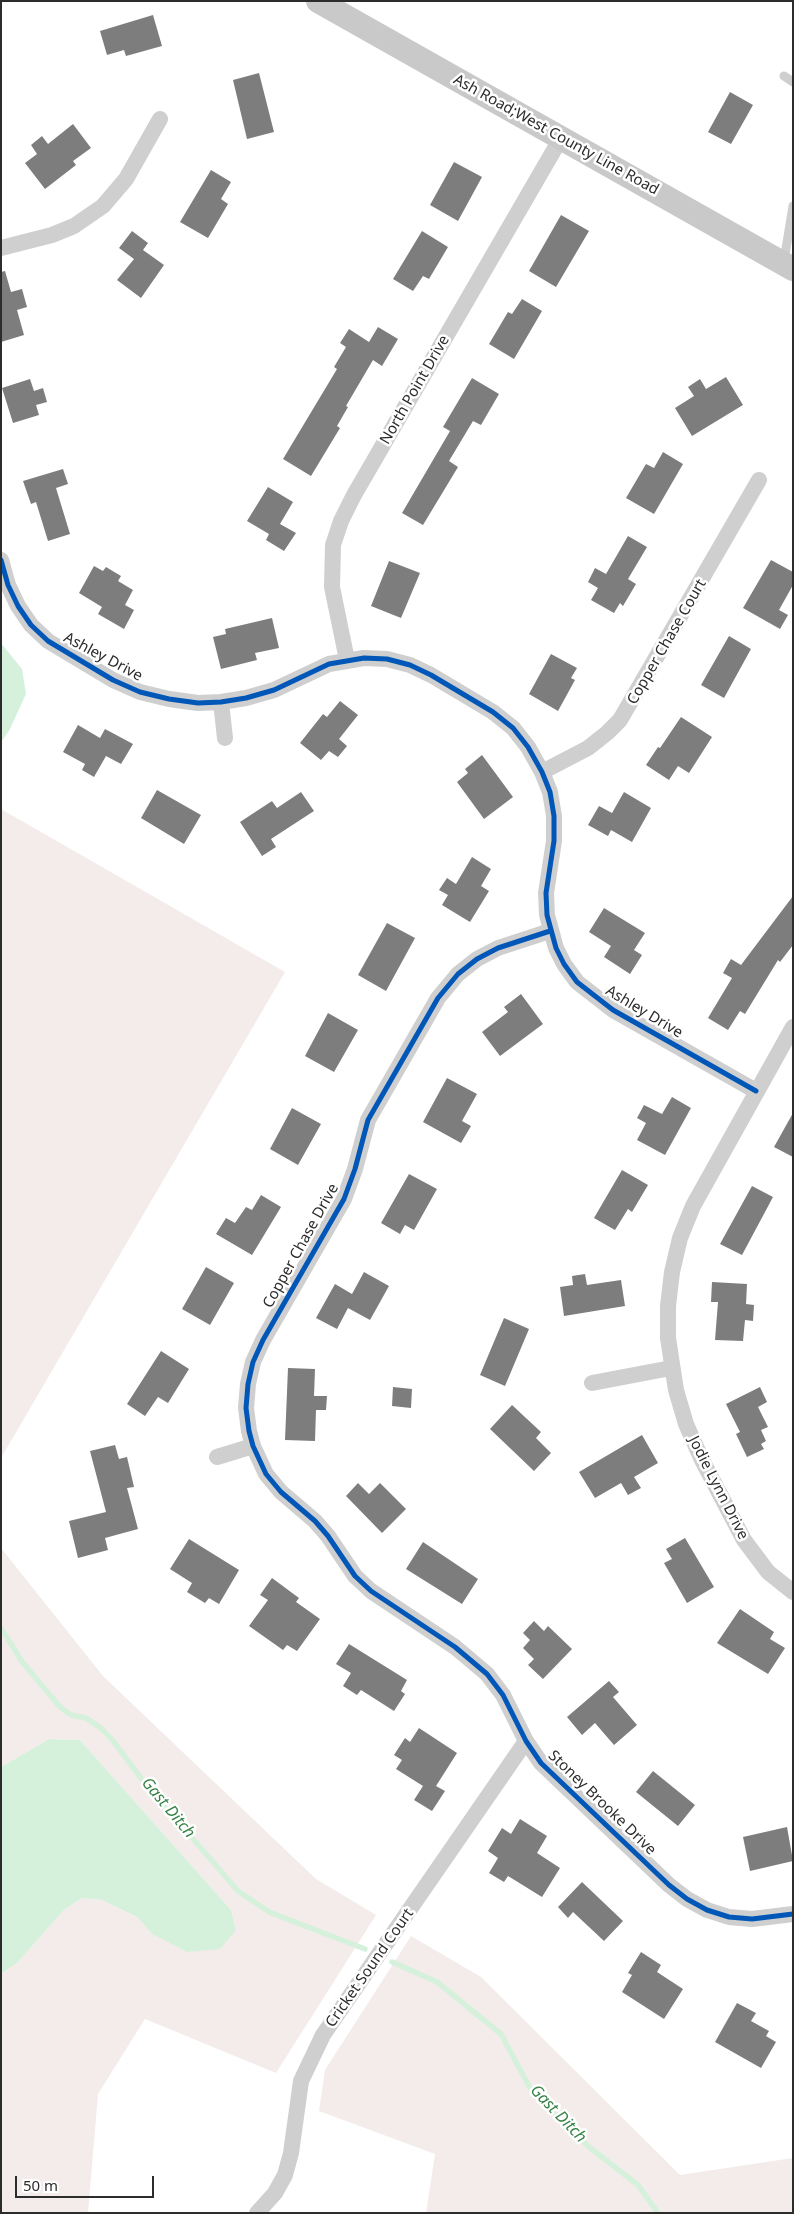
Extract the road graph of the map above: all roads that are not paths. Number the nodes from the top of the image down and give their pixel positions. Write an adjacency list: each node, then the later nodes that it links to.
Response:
1 (318, 1): 5 (main road, Ash Road;West County Line Road)
2 (784, 76): 3 (lane)
3 (793, 82)
4 (160, 118): 7 (street)
5 (561, 138): 8 (main road, Ash Road;West County Line Road); 11 (street, North Point Drive)
6 (793, 206): 8 (lane)
7 (1, 248)
8 (788, 266)
9 (759, 480): 14 (street, Copper Chase Court)
10 (1, 560): 12 (street, Ashley Drive)
11 (347, 660): 12 (street, Ashley Drive); 14 (street, Ashley Drive)
12 (220, 702): 13 (street)
13 (225, 738)
14 (542, 772): 15 (street, Ashley Drive)
15 (550, 932): 17 (street, Ashley Drive); 20 (street, Copper Chase Drive)
16 (793, 1027): 17 (street, Jodie Lynn Drive)
17 (756, 1091): 18 (street, Jodie Lynn Drive)
18 (671, 1368): 19 (street); 22 (street, Jodie Lynn Drive)
19 (592, 1383)
20 (253, 1446): 21 (street); 23 (street, Stoney Brooke Drive)
21 (217, 1457)
22 (793, 1592)
23 (526, 1741): 24 (street, Stoney Brooke Drive); 25 (street, Cricket Sound Court)
24 (793, 1914)
25 (257, 2213)

